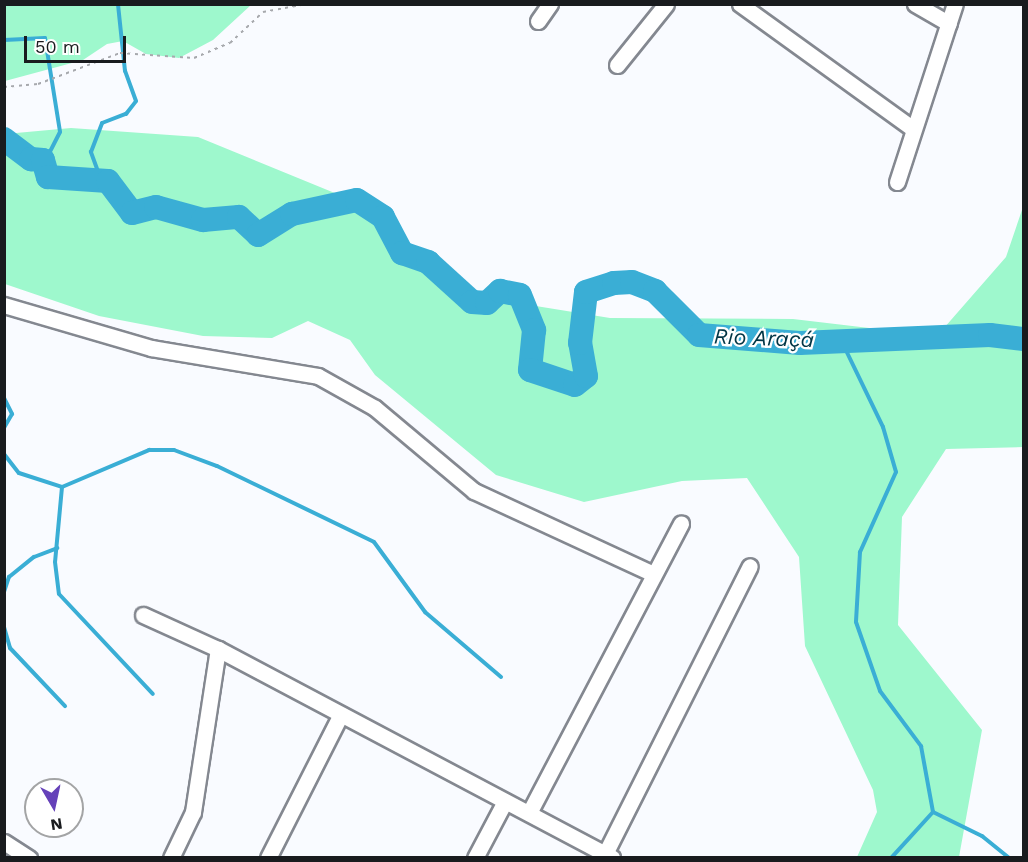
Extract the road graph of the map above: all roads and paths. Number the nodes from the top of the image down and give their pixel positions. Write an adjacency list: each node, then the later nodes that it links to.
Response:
1 (306, 4): 10 (path)
2 (550, 4): 7 (street)
3 (666, 4): 9 (street)
4 (740, 4): 11 (street)
5 (915, 4): 8 (street)
6 (955, 4): 8 (street)
7 (538, 21)
8 (949, 24): 11 (street)
9 (617, 64)
10 (4, 87)
11 (913, 129): 12 (street)
12 (897, 182)
13 (4, 305): 16 (street)
14 (681, 523): 16 (street)
15 (750, 566): 23 (street)
16 (654, 574): 21 (street)
17 (143, 615): 18 (street)
18 (218, 649): 19 (street); 25 (street)
19 (341, 714): 20 (street); 26 (street)
20 (505, 801): 21 (street); 27 (street)
21 (530, 813): 23 (street)
22 (4, 842): 24 (street)
23 (608, 856)
24 (29, 858)
25 (171, 858)
26 (268, 858)
27 (475, 858)

